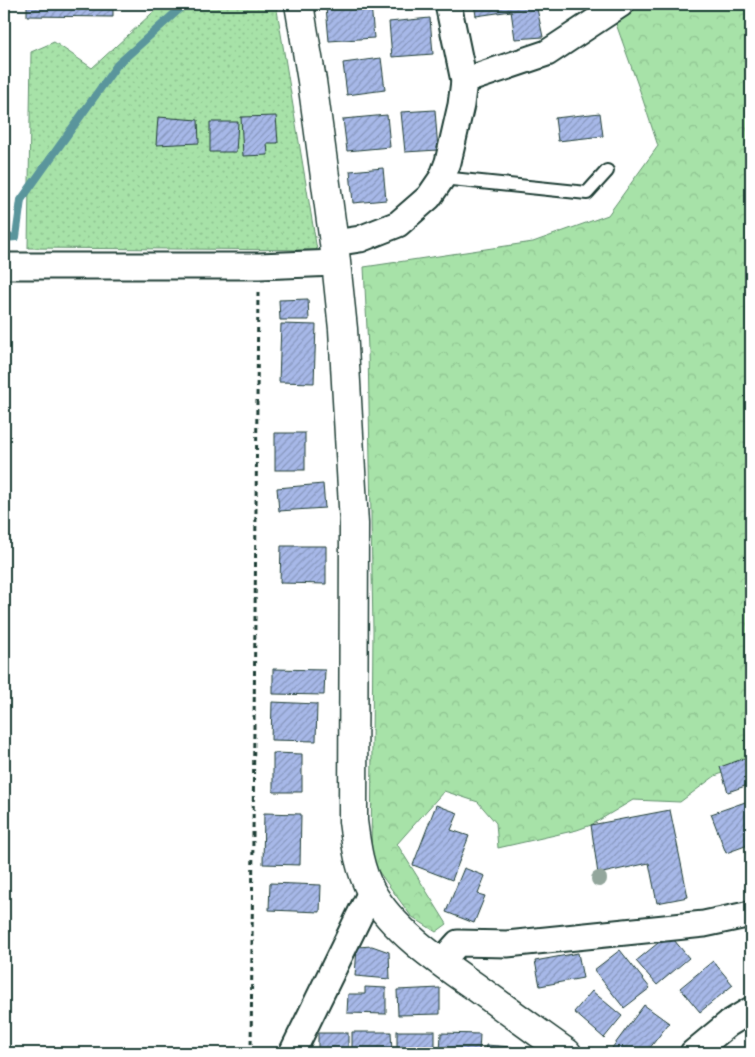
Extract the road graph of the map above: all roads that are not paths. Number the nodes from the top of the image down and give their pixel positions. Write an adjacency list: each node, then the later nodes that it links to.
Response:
1 (299, 4): 7 (street)
2 (448, 4): 4 (street)
3 (621, 4): 4 (street)
4 (464, 81): 6 (street)
5 (607, 171): 6 (lane)
6 (442, 178): 7 (street)
7 (335, 253): 8 (street); 9 (street)
8 (4, 266)
9 (371, 892): 11 (street); 13 (street)
10 (751, 914): 11 (street)
11 (441, 962): 14 (street)
12 (751, 1010): 15 (street)
13 (292, 1053)
14 (567, 1053)
15 (693, 1053)

